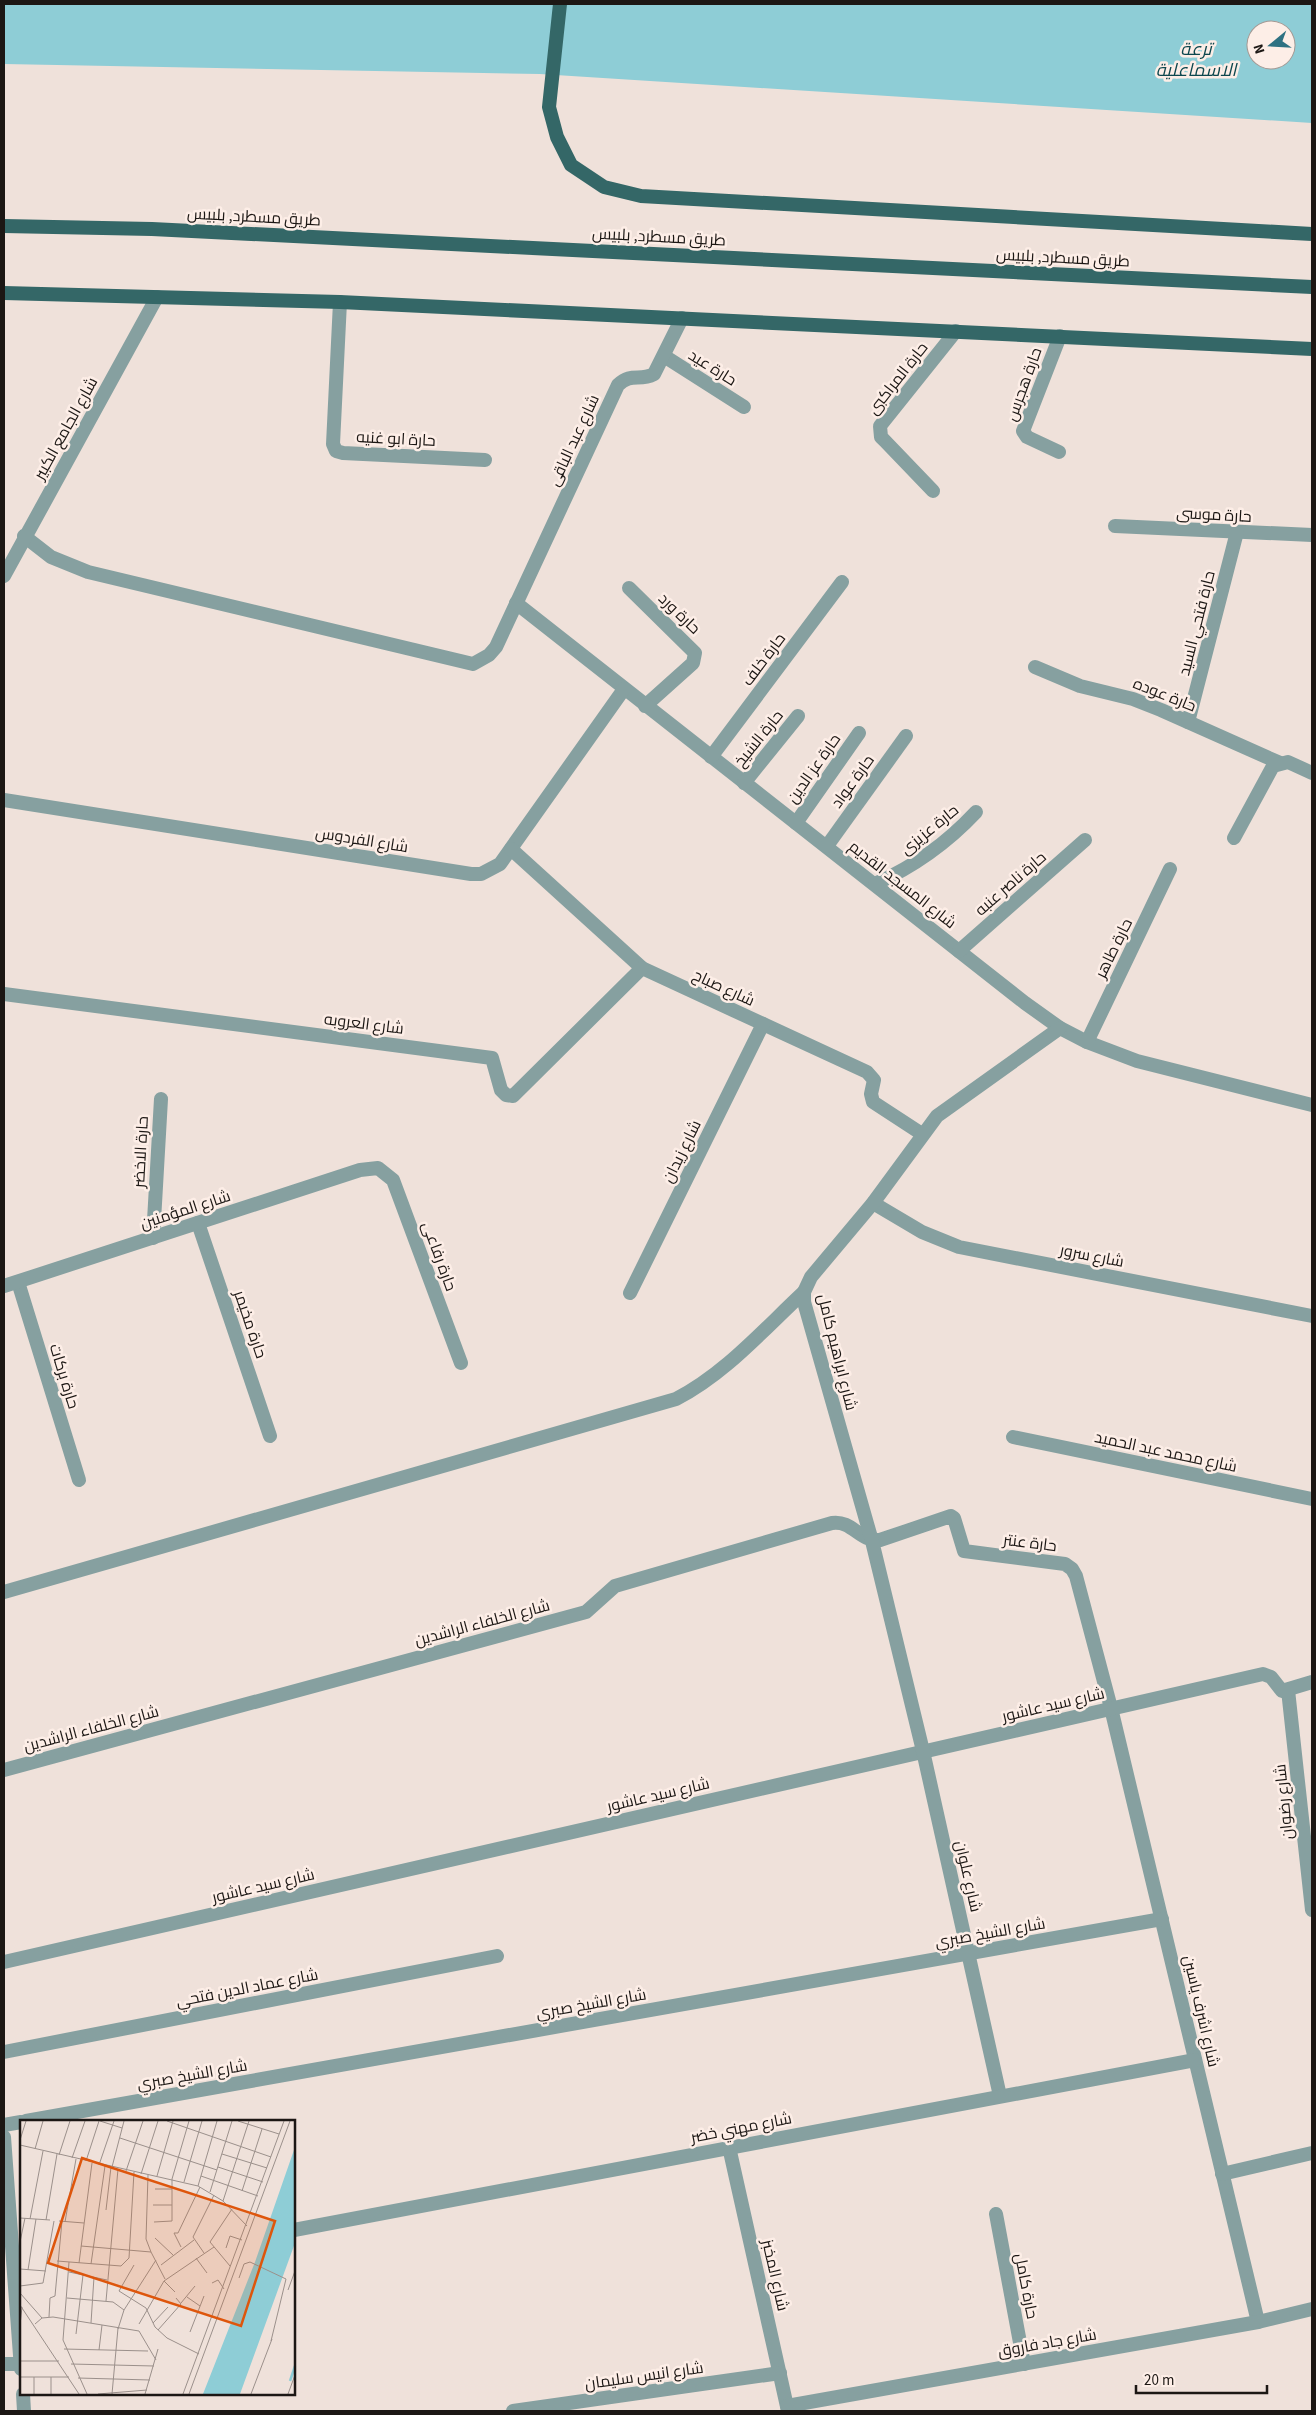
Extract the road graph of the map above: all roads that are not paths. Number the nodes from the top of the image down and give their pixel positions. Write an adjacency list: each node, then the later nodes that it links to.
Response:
1 (560, 4): 3 (main road)
2 (4, 226): 4 (main road, طريق مسطرد, بلبيس)
3 (1312, 234)
4 (1312, 286)
5 (4, 293): 6 (main road)
6 (157, 297): 7 (main road); 20 (street, شارع الجامع الكبير)
7 (340, 302): 8 (main road); 15 (street, حارة ابو غنيه)
8 (682, 318): 9 (main road); 12 (street, شارع عبد الباقى)
9 (956, 331): 10 (main road); 16 (street, حارة المراكبى)
10 (1060, 336): 11 (main road); 14 (street, حارة هجرس)
11 (1312, 349)
12 (664, 356): 13 (street, حارة عيد); 24 (street, شارع عبد الباقى)
13 (744, 407)
14 (1059, 452)
15 (485, 460)
16 (933, 491)
17 (1115, 526): 18 (street, حارة موسى)
18 (1237, 532): 19 (street, حارة موسى); 29 (street, حارة فتحي السيد)
19 (1312, 535)
20 (24, 536): 21 (street, شارع الجامع الكبير); 24 (street)
21 (4, 576)
22 (842, 582): 32 (street, حارة خلف)
23 (629, 588): 27 (street, حارة ورد)
24 (516, 603): 26 (street, شارع المسجد القديم)
25 (1034, 667): 29 (street, حارة عوده)
26 (624, 689): 27 (street, شارع المسجد القديم); 42 (street, شارع الفردوس)
27 (646, 706): 32 (street, شارع المسجد القديم)
28 (798, 716): 35 (street, حارة الشيخ)
29 (1188, 722): 33 (street, حارة عوده)
30 (859, 733): 38 (street, حارة عز الدين)
31 (906, 736): 41 (street, حارة عواد)
32 (711, 757): 35 (street, شارع المسجد القديم)
33 (1280, 763): 34 (street, حارة عوده); 39 (street)
34 (1312, 773)
35 (744, 783): 38 (street, شارع المسجد القديم)
36 (4, 800): 42 (street, شارع الفردوس)
37 (976, 812): 44 (street, حارة عزيزى)
38 (796, 823): 41 (street, شارع المسجد القديم)
39 (1234, 838)
40 (1085, 840): 45 (street, حارة ناصر عنبه)
41 (827, 846): 44 (street, شارع المسجد القديم)
42 (511, 849): 46 (street, شارع صباح)
43 (1170, 869): 50 (street, حارة طاهر)
44 (875, 884): 45 (street, شارع المسجد القديم)
45 (959, 952): 49 (street, شارع المسجد القديم)
46 (642, 968): 47 (street, شارع العروبه); 48 (street, شارع صباح)
47 (4, 994)
48 (762, 1024): 53 (street, شارع صباح); 61 (street, شارع زيدان)
49 (1060, 1028): 50 (street, شارع المسجد القديم); 53 (street, شارع ابراهيم كامل)
50 (1087, 1042): 52 (street, شارع المسجد القديم)
51 (161, 1099): 57 (street, حارة الاخضر)
52 (1312, 1105)
53 (922, 1134): 55 (street, شارع ابراهيم كامل)
54 (378, 1168): 56 (street, شارع المؤمنين); 63 (street, حارة رفاعى)
55 (873, 1203): 60 (street, شارع ابراهيم كامل); 62 (street, شارع سرور)
56 (198, 1223): 57 (street, شارع المؤمنين); 64 (street, حارة مخيمر)
57 (153, 1238): 58 (street, شارع المؤمنين)
58 (18, 1282): 59 (street, شارع المؤمنين); 66 (street, حارة بركات)
59 (4, 1286)
60 (804, 1292): 68 (street, شارع ابراهيم كامل); 69 (street)
61 (630, 1293)
62 (1312, 1316)
63 (461, 1363)
64 (270, 1436)
65 (1013, 1437): 67 (street, شارع محمد عبد الحميد)
66 (79, 1480)
67 (1312, 1499)
68 (872, 1541): 72 (street, حارة عنتر); 73 (street, شارع ابراهيم كامل); 74 (street, شارع الخلفاء الراشدين)
69 (4, 1592)
70 (1312, 1682): 71 (street)
71 (1288, 1690): 72 (street, شارع سيد عاشور); 75 (street, شارع رضوان)
72 (1111, 1708): 73 (street, شارع سيد عاشور); 77 (street, شارع اشرف ياسين)
73 (924, 1752): 78 (street, شارع علوان); 80 (street, شارع سيد عاشور)
74 (4, 1770)
75 (1309, 1840): 76 (street, شارع رضوان)
76 (1312, 1910)
77 (1162, 1919): 78 (street, شارع الشيخ صبري); 82 (street, شارع اشرف ياسين)
78 (968, 1953): 83 (street, شارع علوان); 84 (street, شارع الشيخ صبري)
79 (498, 1956): 81 (street, شارع عماد الدين فتحي)
80 (4, 1962)
81 (4, 2052)
82 (1195, 2060): 83 (street, شارع مهني خضر); 90 (street, شارع اشرف ياسين)
83 (1000, 2096): 88 (street, شارع مهني خضر)
84 (32, 2120)
85 (20, 2122): 86 (street)
86 (4, 2125)
87 (4, 2137): 91 (street)
88 (730, 2147): 93 (street, شارع مهني خضر); 101 (street, شارع المخبز)
89 (1312, 2153): 90 (street)
90 (1222, 2174): 96 (street, شارع اشرف ياسين)
91 (6, 2196): 94 (street)
92 (996, 2214): 100 (street, حارة كامل)
93 (295, 2230)
94 (18, 2282): 97 (street)
95 (1312, 2309): 96 (street, شارع جاد فاروق)
96 (1258, 2322): 100 (street, شارع جاد فاروق)
97 (20, 2337)
98 (4, 2364): 99 (street)
99 (20, 2364)
100 (1024, 2364): 103 (street, شارع جاد فاروق)
101 (780, 2373): 103 (street, شارع المخبز); 105 (street, شارع انيس سليمان)
102 (23, 2395): 104 (street)
103 (788, 2409)
104 (24, 2411)
105 (514, 2411)

